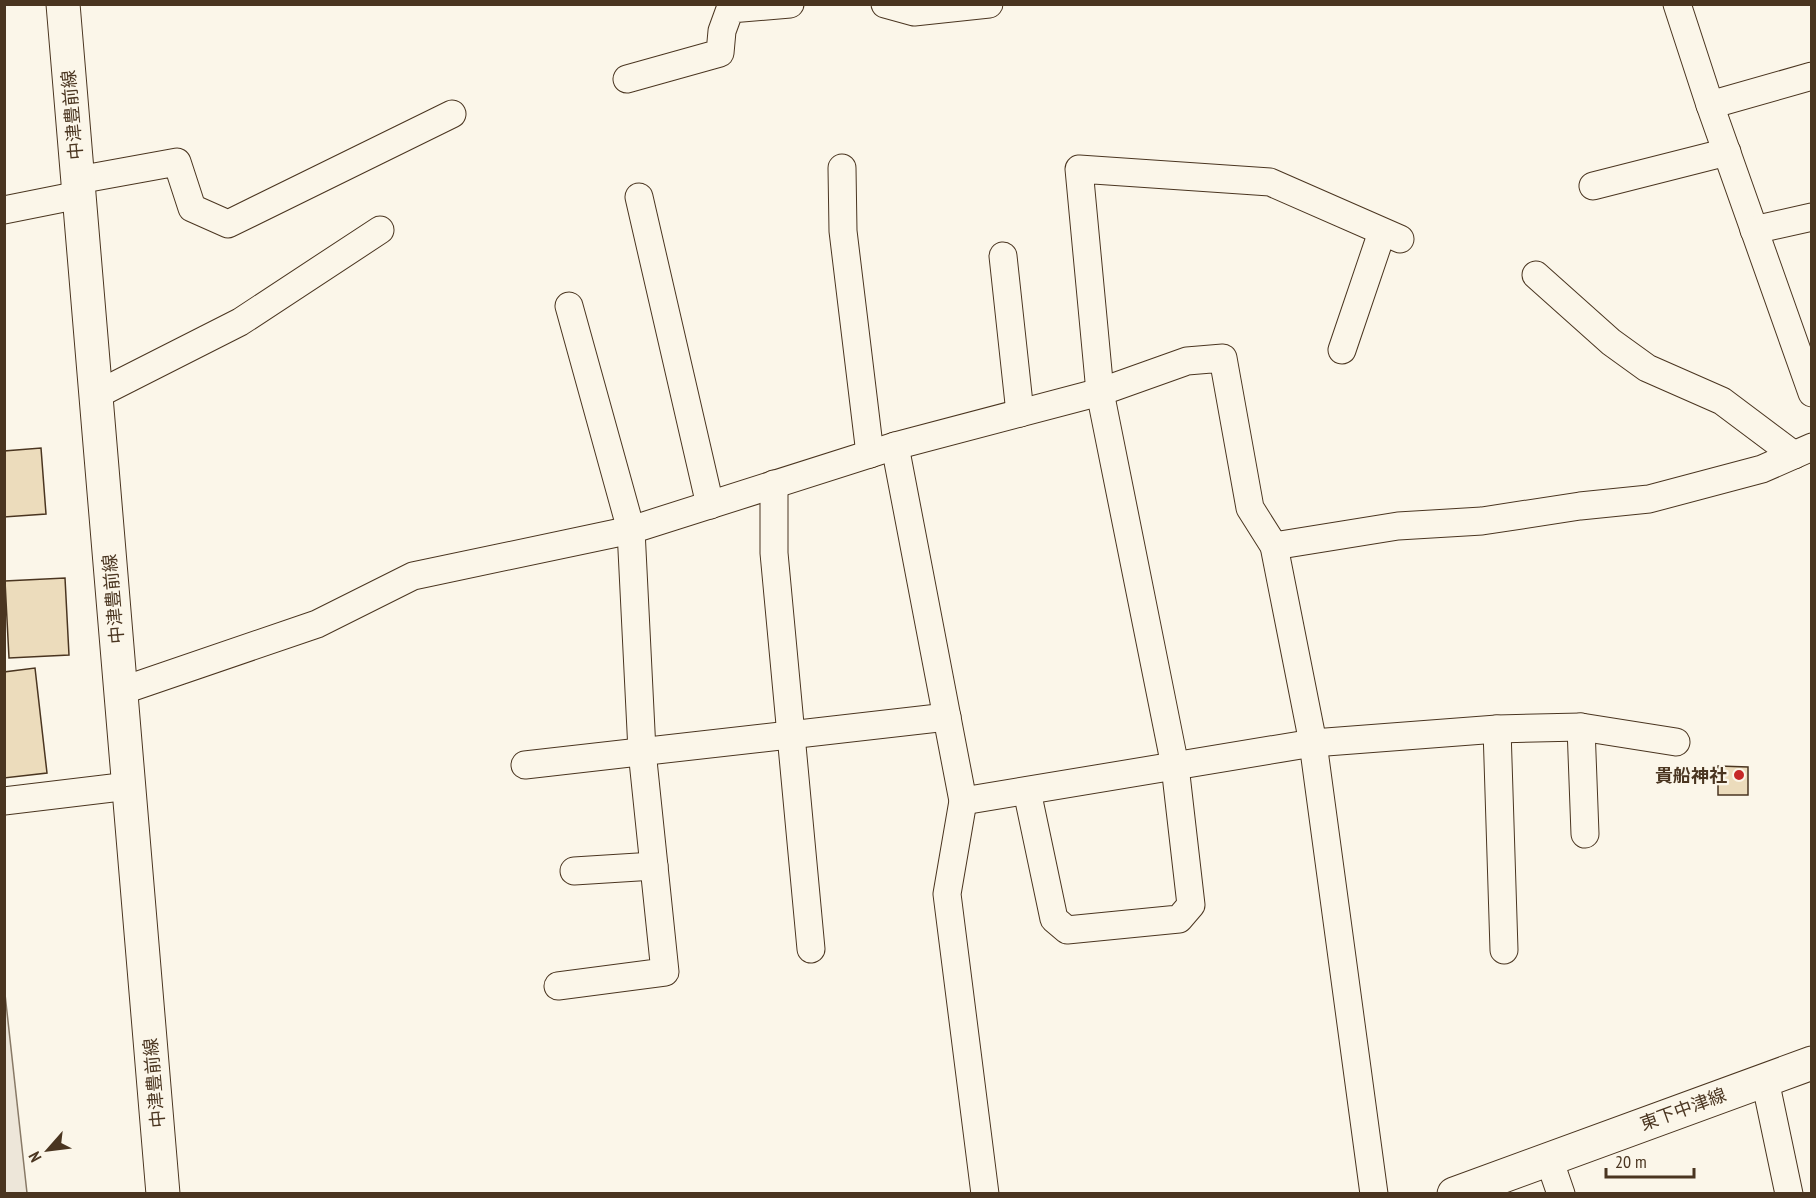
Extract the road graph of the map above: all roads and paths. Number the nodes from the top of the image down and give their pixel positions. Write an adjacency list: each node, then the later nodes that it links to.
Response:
1 (63, 4): 13 (main road, 中津豊前線)
2 (790, 4): 7 (street)
3 (885, 4): 4 (street)
4 (989, 4)
5 (1677, 4): 8 (street)
6 (1812, 76): 8 (street)
7 (627, 79)
8 (1710, 105): 10 (street)
9 (452, 114): 13 (street)
10 (1726, 152): 12 (street); 18 (street)
11 (843, 168): 27 (street)
12 (1593, 186)
13 (79, 188): 15 (street); 25 (main road, 中津豊前線)
14 (639, 197): 30 (street)
15 (4, 210)
16 (1812, 217): 18 (street)
17 (380, 230): 25 (street)
18 (1754, 230): 24 (street)
19 (1003, 256): 26 (street)
20 (1536, 274): 28 (street)
21 (569, 306): 31 (street)
22 (1342, 350): 23 (street)
23 (1100, 392): 26 (street); 32 (street); 42 (street)
24 (1812, 393)
25 (96, 395): 33 (main road, 中津豊前線)
26 (1020, 413): 27 (street)
27 (882, 450): 29 (street); 34 (street)
28 (1803, 451): 32 (street)
29 (774, 484): 30 (street); 37 (street)
30 (710, 505): 31 (street)
31 (631, 530): 33 (street); 40 (street)
32 (1274, 546): 39 (street)
33 (121, 691): 43 (main road, 中津豊前線)
34 (947, 717): 37 (street); 46 (street)
35 (1581, 727): 36 (street); 38 (street); 47 (street)
36 (1497, 729): 39 (street); 51 (street)
37 (791, 734): 40 (street); 50 (street)
38 (1676, 742)
39 (1313, 743): 42 (street); 58 (street)
40 (642, 752): 41 (street); 48 (street)
41 (525, 765)
42 (1174, 766): 44 (street); 44 (street)
43 (129, 786): 45 (street); 56 (main road, 中津豊前線)
44 (1028, 790): 46 (street)
45 (4, 801)
46 (963, 801): 57 (street)
47 (1585, 834)
48 (654, 866): 49 (street); 52 (street)
49 (574, 871)
50 (811, 949)
51 (1504, 950)
52 (558, 986)
53 (1812, 1063): 54 (main road, 東下中津線)
54 (1765, 1080): 55 (main road, 東下中津線); 61 (street)
55 (1549, 1159): 59 (main road, 東下中津線); 60 (street)
56 (163, 1194)
57 (985, 1194)
58 (1374, 1194)
59 (1454, 1194)
60 (1561, 1194)
61 (1789, 1194)

